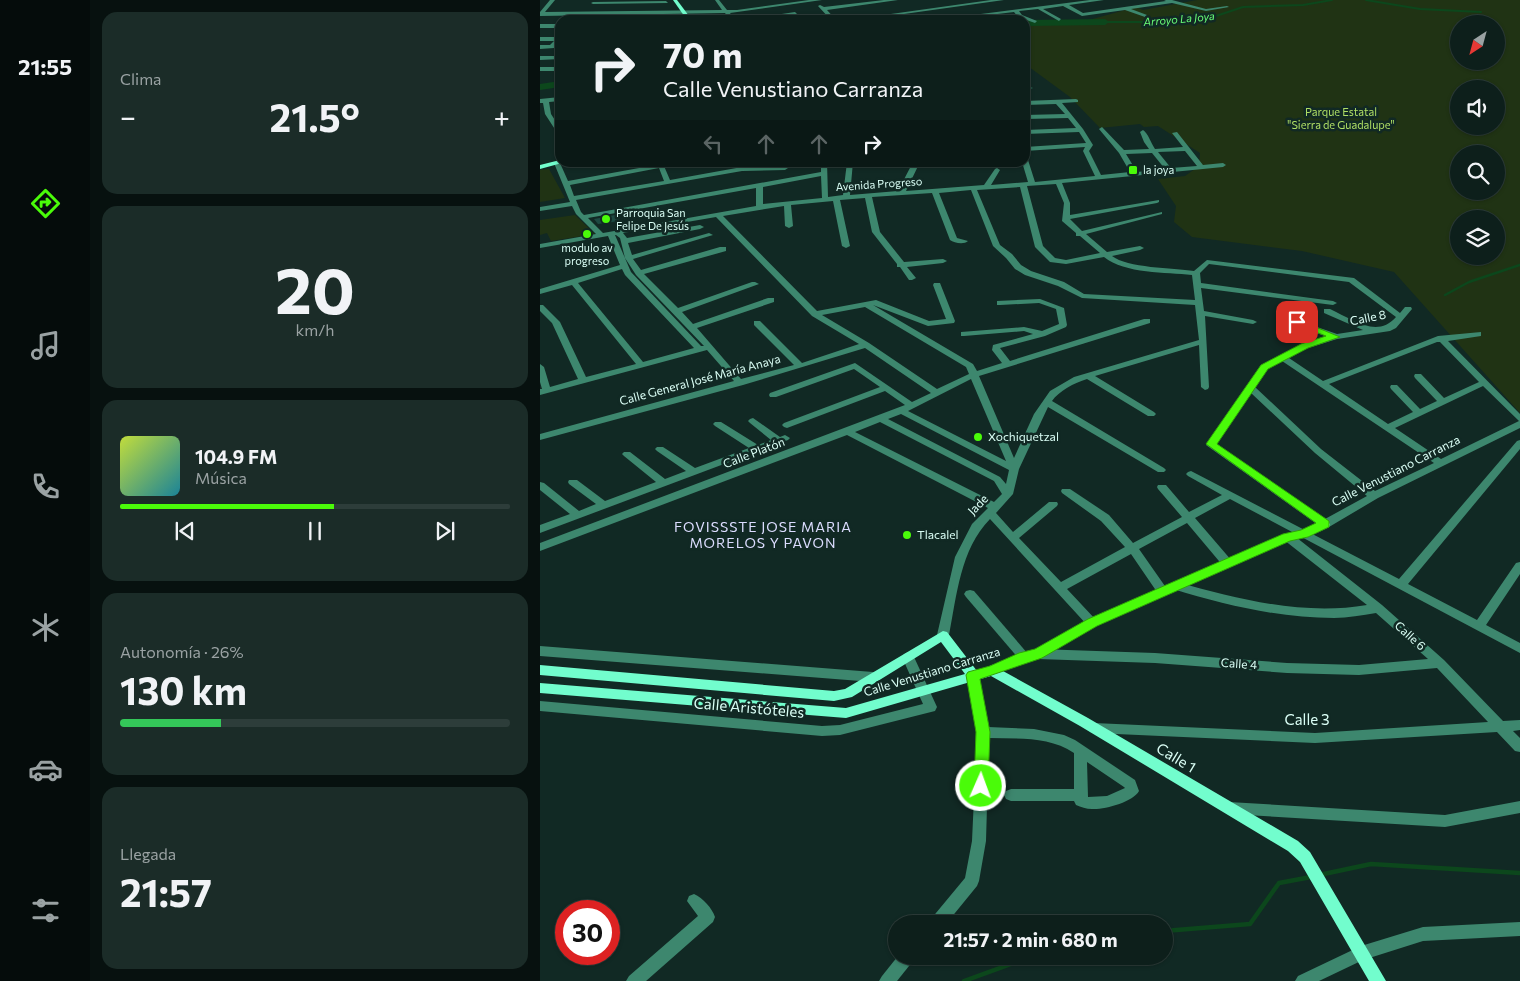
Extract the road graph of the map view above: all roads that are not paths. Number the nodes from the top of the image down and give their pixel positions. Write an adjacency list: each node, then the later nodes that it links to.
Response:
1 (553, 0): 38 (street)
2 (675, 0): 33 (street)
3 (717, 0): 31 (street)
4 (759, 0): 24 (street)
5 (814, 0): 6 (street); 18 (street); 28 (street)
6 (820, 0)
7 (896, 0): 28 (street)
8 (998, 0): 9 (street); 20 (street); 32 (street)
9 (1002, 0)
10 (1028, 0): 27 (street)
11 (1045, 0): 26 (street)
12 (1060, 0): 23 (street)
13 (1102, 0): 23 (street)
14 (1200, 0): 22 (street)
15 (594, 1): 17 (street); 35 (street)
16 (1168, 1): 22 (street); 30 (street)
17 (666, 2)
18 (795, 2): 24 (street)
19 (965, 2): 20 (street); 42 (street)
20 (981, 3): 37 (street)
21 (1016, 4): 29 (street)
22 (1184, 5): 25 (street)
23 (1065, 6): 26 (street); 30 (street)
24 (765, 7): 31 (street)
25 (1227, 7)
26 (1051, 8): 27 (street)
27 (1038, 9): 29 (street); 47 (street)
28 (823, 10): 41 (street)
29 (1019, 11): 32 (street); 44 (street)
30 (1125, 11): 45 (street)
31 (726, 12): 33 (street); 39 (street)
32 (1006, 12): 37 (street)
33 (685, 13): 36 (street)
34 (795, 13): 40 (street)
35 (583, 14): 36 (street); 38 (street)
36 (658, 14)
37 (990, 14): 43 (street)
38 (540, 15)
39 (729, 15)
40 (780, 15)
41 (827, 15)
42 (882, 15)
43 (981, 15)
44 (1020, 15)
45 (1145, 16)
46 (1030, 20): 48 (street)
47 (1059, 20)
48 (1036, 22)
49 (540, 26): 50 (street)
50 (555, 26)
51 (555, 39): 52 (street)
52 (540, 40)
53 (555, 44): 54 (street)
54 (540, 47)
55 (540, 58): 56 (street)
56 (555, 58)
57 (540, 69): 58 (street)
58 (555, 69)
59 (543, 101): 65 (street)
60 (1076, 101): 61 (street)
61 (1058, 102): 62 (street); 63 (street)
62 (1030, 103)
63 (1069, 116): 64 (street); 67 (street)
64 (1030, 117)
65 (555, 125)
66 (1102, 129): 75 (street)
67 (1081, 130): 68 (street); 71 (street)
68 (1030, 132)
69 (1143, 132): 74 (street)
70 (1175, 133): 73 (street)
71 (1090, 145): 72 (street); 92 (street)
72 (1030, 148)
73 (1186, 149): 74 (street); 86 (street)
74 (1154, 150): 75 (street); 89 (street)
75 (1122, 152): 90 (street)
76 (555, 164): 78 (street)
77 (1223, 165): 86 (street, Avenida Progreso)
78 (540, 167)
79 (560, 167): 95 (street)
80 (656, 167): 95 (street)
81 (661, 167): 94 (street)
82 (824, 167): 91 (street)
83 (849, 167): 104 (street)
84 (914, 167): 102 (street)
85 (1027, 167): 96 (street)
86 (1201, 167): 89 (street, Avenida Progreso)
87 (785, 168): 94 (street)
88 (997, 170): 99 (street)
89 (1169, 170): 90 (street, Avenida Progreso)
90 (1134, 173): 92 (street, Avenida Progreso)
91 (823, 174): 97 (street); 106 (street)
92 (1098, 176): 93 (street, Avenida Progreso)
93 (1058, 181): 96 (street, Avenida Progreso); 115 (street)
94 (668, 182): 108 (street)
95 (565, 184): 108 (street)
96 (1032, 184): 98 (street, Avenida Progreso)
97 (760, 185): 110 (street); 114 (street)
98 (1023, 185): 99 (street, Avenida Progreso); 127 (street)
99 (986, 187): 100 (street, Avenida Progreso)
100 (973, 188): 101 (street, Avenida Progreso); 142 (street)
101 (935, 191): 102 (street, Avenida Progreso); 121 (street)
102 (901, 193): 103 (street, Avenida Progreso)
103 (868, 195): 104 (street, Avenida Progreso); 130 (street)
104 (846, 197): 105 (street, Avenida Progreso)
105 (836, 198): 106 (street, Avenida Progreso); 124 (street)
106 (826, 199): 109 (street, Avenida Progreso)
107 (1157, 201): 115 (street)
108 (572, 202): 111 (street); 114 (street)
109 (787, 204): 110 (street, Avenida Progreso); 116 (street)
110 (758, 207): 113 (street, Avenida Progreso)
111 (540, 209)
112 (1160, 213): 119 (street)
113 (716, 214): 118 (street, Avenida Progreso); 150 (street)
114 (583, 217): 118 (street)
115 (1065, 218): 119 (street)
116 (790, 226)
117 (700, 228): 122 (street)
118 (611, 234): 122 (street); 123 (street, Avenida Progreso); 131 (street)
119 (1079, 234): 127 (street)
120 (709, 235): 128 (street)
121 (964, 241)
122 (625, 242): 128 (street)
123 (540, 246)
124 (846, 246)
125 (1140, 248): 127 (street)
126 (723, 249): 133 (street)
127 (1105, 255): 132 (street)
128 (629, 258): 133 (street)
129 (943, 261): 130 (street)
130 (900, 265): 134 (street)
131 (624, 266): 135 (street); 168 (street)
132 (1196, 273): 138 (street); 151 (street)
133 (639, 274): 147 (street)
134 (912, 278)
135 (573, 281): 139 (street); 171 (street)
136 (755, 284): 147 (street)
137 (937, 285): 144 (street)
138 (1198, 285): 142 (street); 143 (street)
139 (540, 292)
140 (771, 300): 156 (street)
141 (1000, 303): 160 (street)
142 (1200, 303): 149 (street)
143 (1333, 303)
144 (866, 304): 150 (street); 174 (street)
145 (540, 307): 177 (street)
146 (1408, 309): 151 (street, Calle 8)
147 (676, 311): 156 (street)
148 (1327, 311): 158 (street)
149 (1200, 313): 153 (street); 165 (street)
150 (815, 314): 166 (street)
151 (1401, 317): 158 (street, Calle 8)
152 (1148, 320): 170 (street, Calle Platón)
153 (1252, 322)
154 (1297, 322): 162 (street)
155 (757, 323): 172 (street)
156 (692, 327): 167 (street)
157 (1010, 330): 159 (street); 160 (street); 164 (street)
158 (1372, 331): 162 (street, Calle 8)
159 (964, 334)
160 (1042, 334): 164 (street)
161 (1478, 334): 163 (street)
162 (1336, 337): 169 (street, Calle 8)
163 (1441, 338): 178 (street); 180 (street)
164 (1016, 340): 170 (street)
165 (1203, 341): 175 (street); 181 (street)
166 (866, 345): 172 (street, Calle General José María Anaya); 186 (street)
167 (709, 347): 168 (street); 179 (street)
168 (699, 349): 171 (street)
169 (1283, 358): 180 (street); 182 (street, Calle 8)
170 (1008, 363): 174 (street, Calle Platón)
171 (641, 365): 177 (street)
172 (800, 366): 179 (street, Calle General José María Anaya)
173 (540, 367): 185 (street)
174 (973, 375): 186 (street, Calle Platón); 208 (street)
175 (1088, 376): 188 (street); 192 (street)
176 (1418, 376): 189 (street)
177 (583, 380): 185 (street)
178 (1485, 382): 189 (street); 195 (street)
179 (740, 383): 202 (street, Calle General José María Anaya)
180 (1322, 384): 200 (street)
181 (1205, 387)
182 (1249, 387): 219 (street); 225 (street, Calle 8)
183 (1394, 387): 193 (street)
184 (886, 388): 187 (street); 190 (street); 199 (street)
185 (544, 391)
186 (937, 393): 190 (street, Calle Platón)
187 (773, 395)
188 (1047, 402): 208 (street); 209 (street)
189 (1443, 402): 193 (street)
190 (911, 405): 191 (street, Calle Platón)
191 (901, 411): 194 (street, Calle Platón); 208 (street)
192 (1151, 414)
193 (1419, 414): 200 (street)
194 (881, 419): 201 (street, Calle Platón); 217 (street)
195 (1520, 419)
196 (753, 421): 204 (street)
197 (718, 424): 204 (street)
198 (1520, 424): 207 (street, Calle Venustiano Carranza)
199 (787, 425)
200 (1389, 427): 207 (street)
201 (847, 431): 222 (street); 230 (street, Calle Platón)
202 (540, 437)
203 (1520, 443): 234 (street)
204 (756, 448): 210 (street)
205 (660, 449): 210 (street)
206 (627, 454): 213 (street)
207 (1441, 463): 219 (street, Calle Venustiano Carranza)
208 (1014, 469): 217 (street)
209 (1161, 470)
210 (694, 472): 213 (street)
211 (1191, 474): 218 (street)
212 (573, 482): 221 (street)
213 (664, 483): 221 (street)
214 (540, 485): 223 (street)
215 (1162, 487): 224 (street)
216 (1066, 491): 231 (street)
217 (1008, 494): 222 (street, Jade)
218 (1229, 494): 224 (street); 227 (street)
219 (1374, 496): 225 (street, Calle Venustiano Carranza)
220 (1053, 504): 228 (street)
221 (604, 505): 223 (street)
222 (992, 510): 228 (street); 242 (street, Jade)
223 (578, 515): 226 (street)
224 (1187, 518): 231 (street); 232 (street)
225 (1325, 524): 227 (street, Calle Venustiano Carranza)
226 (540, 529)
227 (1304, 534): 229 (street, Calle Venustiano Carranza); 234 (street)
228 (1014, 537): 236 (street)
229 (1288, 537): 232 (street, Calle Venustiano Carranza); 239 (street, Calle 6)
230 (540, 547)
231 (1132, 548): 236 (street); 237 (street)
232 (1228, 564): 235 (street, Calle Venustiano Carranza)
233 (1520, 566): 241 (street)
234 (1401, 585): 241 (street)
235 (1177, 586): 237 (street, Calle Venustiano Carranza); 239 (street)
236 (1060, 588): 240 (street)
237 (1163, 592): 240 (street, Calle Venustiano Carranza)
238 (970, 594): 247 (street)
239 (1378, 608): 248 (street, Calle 6)
240 (1092, 623): 245 (street, Calle Venustiano Carranza)
241 (1479, 626): 243 (street)
242 (943, 635): 246 (street, Calle Venustiano Carranza); 251 (street)
243 (1520, 648)
244 (540, 650): 252 (street)
245 (1038, 654): 247 (street, Calle Venustiano Carranza); 248 (street, Calle 4)
246 (908, 657): 252 (street, Calle Venustiano Carranza); 254 (street)
247 (1024, 657): 250 (street, Calle Venustiano Carranza)
248 (1440, 663): 257 (street, Calle 6)
249 (540, 670): 252 (street, Calle Venustiano Carranza)
250 (992, 671): 251 (street, Calle Venustiano Carranza); 258 (street, Calle 1)
251 (973, 675): 254 (street, Calle Venustiano Carranza); 259 (street)
252 (873, 677)
253 (540, 688): 254 (street, Calle Venustiano Carranza)
254 (924, 689): 255 (street, Calle Aristóteles)
255 (540, 706)
256 (1520, 725): 257 (street, Calle 3)
257 (1501, 727): 258 (street, Calle 3); 260 (street, Calle 6)
258 (1094, 728): 265 (street, Calle 1)
259 (983, 732): 261 (street); 267 (street)
260 (1520, 748)
261 (1080, 750): 263 (street); 263 (street)
262 (1010, 795): 263 (street)
263 (1081, 795)
264 (1520, 807): 265 (street)
265 (1228, 808): 269 (street, Calle 1)
266 (694, 901): 271 (street)
267 (944, 915)
268 (1520, 929): 269 (street)
269 (1361, 953): 273 (street); 274 (street, Calle 1)
270 (900, 965): 272 (street)
271 (634, 981)
272 (887, 981)
273 (1303, 981)
274 (1378, 981)

